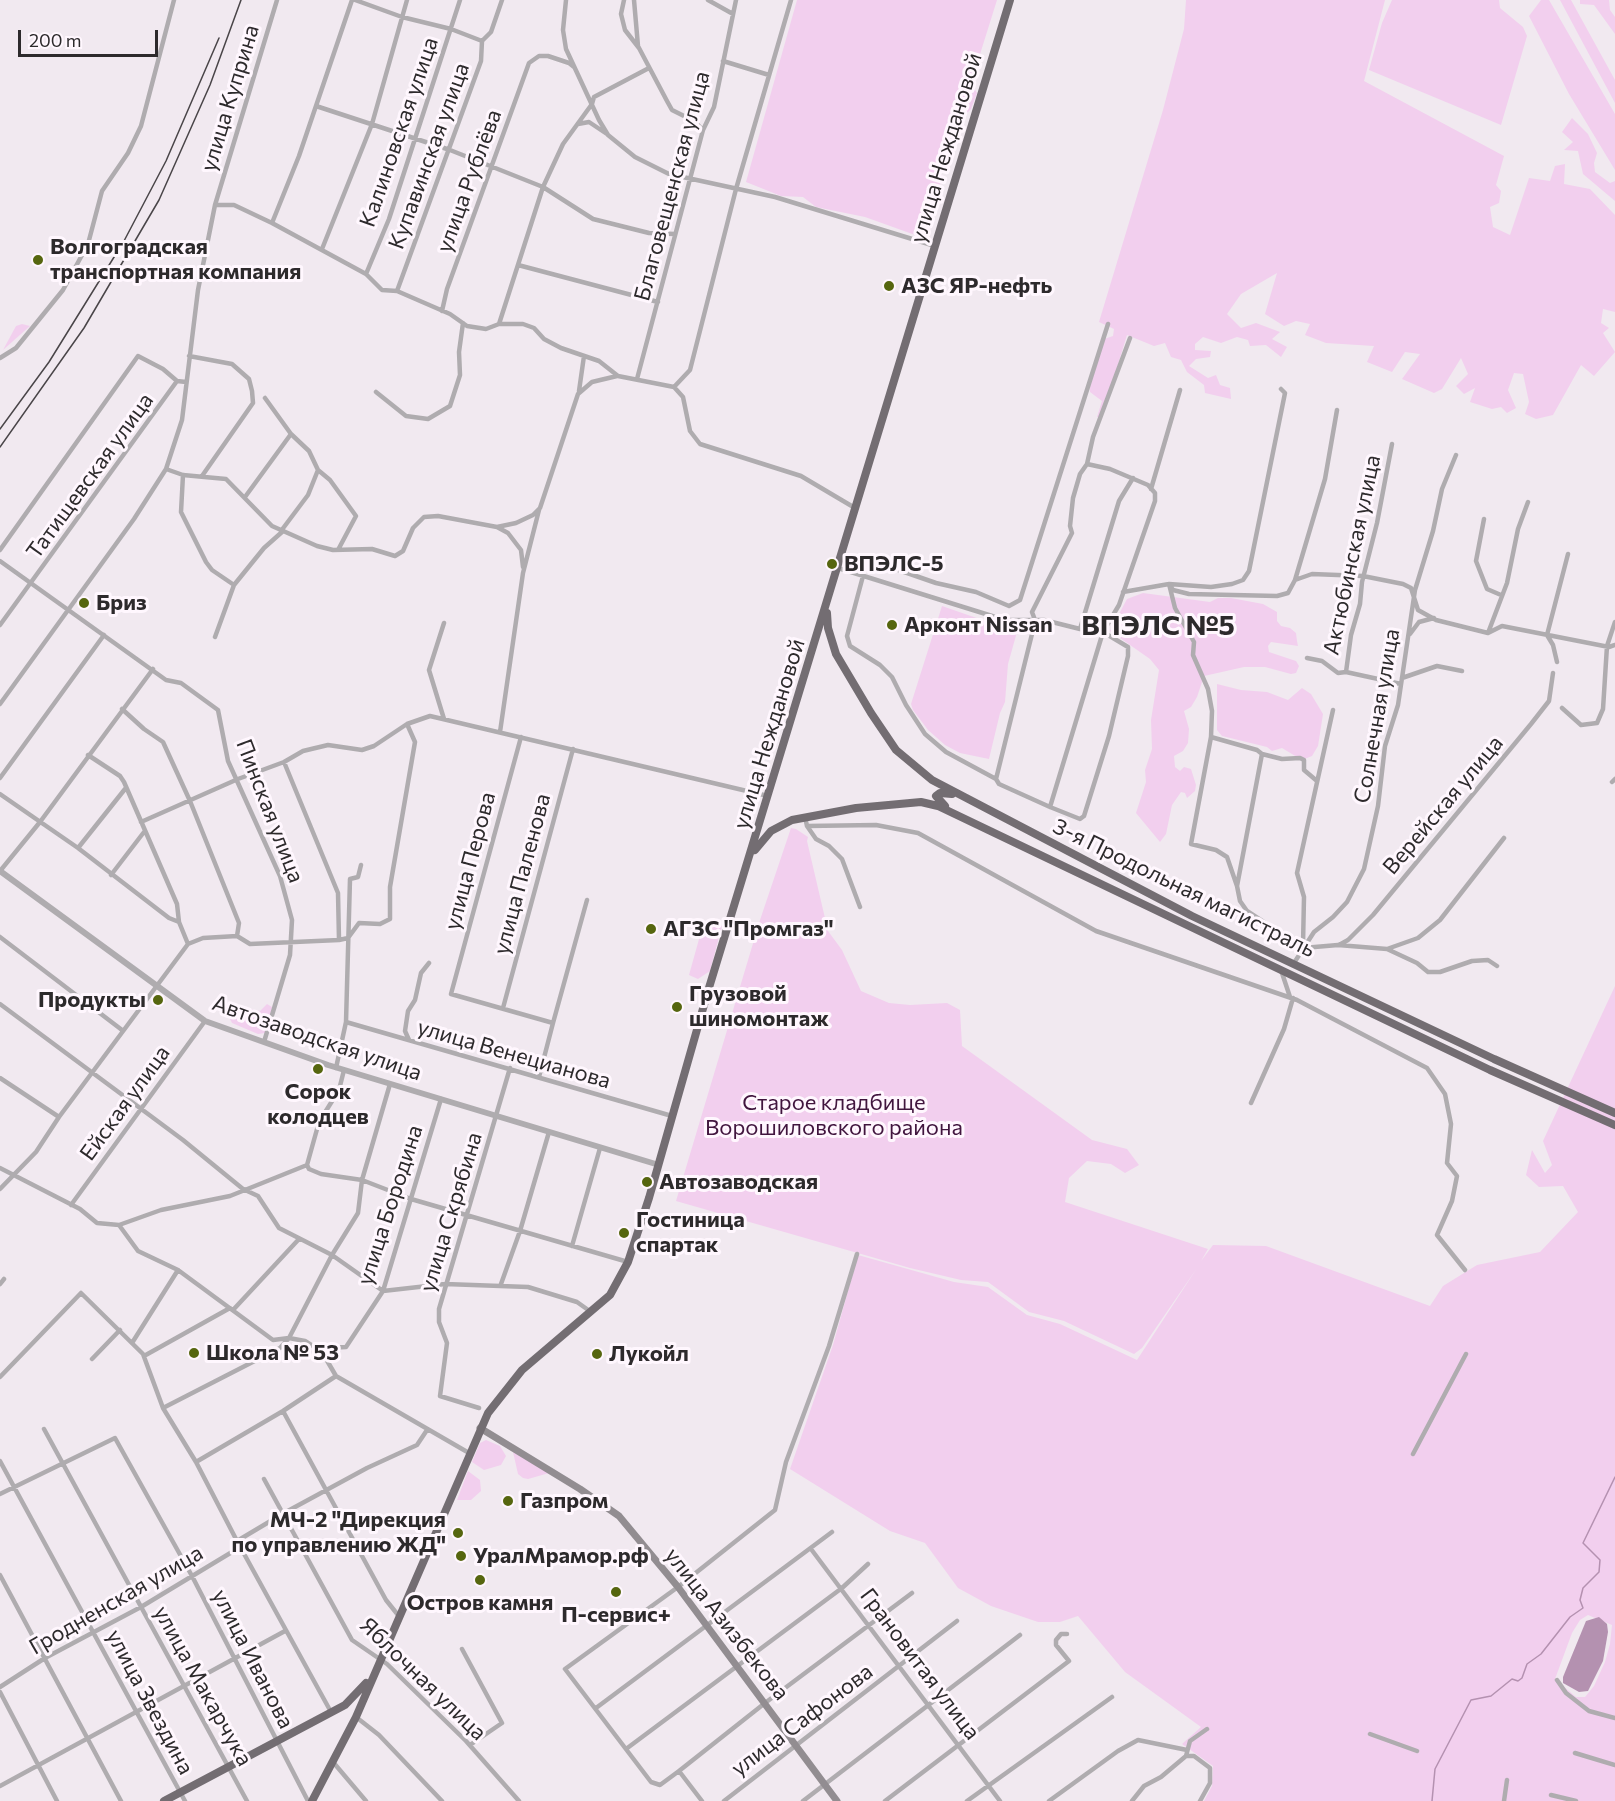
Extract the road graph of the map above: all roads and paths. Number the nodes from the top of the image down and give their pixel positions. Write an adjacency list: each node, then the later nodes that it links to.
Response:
1 (174, 0): 53 (street)
2 (277, 0): 37 (street, улица Куприна)
3 (353, 0): 15 (street); 26 (street)
4 (407, 0): 15 (street)
5 (460, 0): 16 (street, Калиновская улица)
6 (502, 0): 19 (street, Купавинская улица)
7 (566, 0): 23 (street)
8 (624, 0): 18 (street)
9 (634, 0): 17 (street)
10 (708, 0): 14 (street)
11 (736, 0): 14 (street, Благовещенская улица)
12 (790, 0): 24 (street)
13 (1010, 0): 40 (highway, улица Неждановой)
14 (733, 14): 21 (street, Благовещенская улица)
15 (402, 17): 16 (street); 27 (street)
16 (451, 28): 19 (street); 31 (street, Калиновская улица)
17 (636, 34): 18 (street); 20 (street)
18 (630, 37): 20 (street)
19 (482, 41): 32 (street, Купавинская улица)
20 (639, 48): 22 (street)
21 (723, 61): 24 (street); 29 (street, Благовещенская улица)
22 (649, 68): 25 (street); 29 (street)
23 (576, 69): 25 (street); 33 (street, улица Рублёва)
24 (769, 75): 36 (street)
25 (592, 104): 28 (street); 30 (street)
26 (316, 106): 27 (street); 38 (street)
27 (372, 124): 31 (street); 41 (street)
28 (578, 124): 30 (street); 35 (street)
29 (703, 130): 34 (street, Благовещенская улица)
30 (608, 135): 34 (street)
31 (414, 138): 32 (street); 43 (street, Калиновская улица)
32 (450, 150): 33 (street); 44 (street, Купавинская улица)
33 (491, 167): 35 (street); 46 (street, улица Рублёва)
34 (690, 179): 36 (street); 39 (street, Благовещенская улица)
35 (543, 188): 39 (street); 42 (street)
36 (736, 189): 40 (street); 60 (street)
37 (215, 205): 38 (street); 51 (street, улица Куприна)
38 (272, 223): 41 (street)
39 (675, 234): 45 (street, Благовещенская улица)
40 (935, 246): 80 (highway, улица Неждановой)
41 (321, 249): 43 (street)
42 (518, 265): 45 (street); 48 (street)
43 (366, 274): 44 (street)
44 (397, 291): 46 (street)
45 (658, 302): 56 (street, Благовещенская улица)
46 (442, 311): 47 (street)
47 (463, 323): 48 (street); 63 (street)
48 (499, 324): 52 (street)
49 (1108, 324): 89 (street)
50 (1130, 338): 70 (street)
51 (189, 356): 58 (street, улица Куприна); 74 (street)
52 (584, 356): 54 (street); 55 (street)
53 (0, 358)
54 (582, 375): 59 (street); 64 (street)
55 (618, 376): 56 (street); 59 (street)
56 (637, 379): 60 (street)
57 (177, 381): 58 (street, Татищевская улица); 84 (street); 94 (street, Татищевская улица)
58 (186, 382): 71 (street, улица Куприна)
59 (592, 382): 64 (street)
60 (674, 387): 80 (street)
61 (1281, 389): 95 (street)
62 (1180, 390): 76 (street)
63 (376, 392)
64 (578, 394): 79 (street)
65 (265, 398): 67 (street)
66 (1337, 410): 93 (street)
67 (291, 434): 72 (street); 77 (street)
68 (1392, 444): 92 (street, Актюбинская улица)
69 (1456, 455): 99 (street, Солнечная улица)
70 (1087, 464): 75 (street); 103 (street)
71 (166, 469): 73 (street); 101 (street, улица Куприна)
72 (318, 470): 83 (street); 85 (street)
73 (183, 475): 74 (street); 96 (street)
74 (202, 476): 77 (street)
75 (1133, 478): 76 (street); 107 (street)
76 (1151, 489): 97 (street)
77 (245, 497): 83 (street)
78 (1528, 502): 98 (street)
79 (540, 508): 82 (street); 90 (street)
80 (856, 509): 88 (highway, улица Неждановой)
81 (1484, 519): 98 (street)
82 (497, 527): 85 (street); 90 (street)
83 (281, 532): 85 (street); 96 (street)
84 (0, 550)
85 (338, 550)
86 (1568, 554): 111 (street)
87 (0, 561): 94 (street, Пинская улица)
88 (838, 568): 91 (street); 100 (highway, улица Неждановой)
89 (871, 569)
90 (523, 573): 131 (street)
91 (863, 576): 103 (street); 140 (street)
92 (1363, 576): 93 (street); 99 (street); 122 (street, Актюбинская улица)
93 (1295, 580): 95 (street)
94 (32, 584): 101 (street, Пинская улица); 106 (street, Татищевская улица)
95 (1169, 584): 97 (street); 133 (street)
96 (234, 585): 113 (street)
97 (1123, 592): 108 (street)
98 (1501, 595): 109 (street)
99 (1414, 598): 102 (street); 112 (street, Солнечная улица)
100 (828, 603): 116 (highway, улица Неждановой); 117 (highway, 3-я Продольная магистраль)
101 (67, 611): 110 (street, Пинская улица); 125 (street, улица Куприна)
102 (1434, 618): 109 (street); 112 (street)
103 (1035, 620): 107 (street); 140 (street)
104 (1615, 621): 115 (street)
105 (444, 623): 129 (street)
106 (0, 625)
107 (1080, 629): 108 (street)
108 (1103, 632): 149 (street); 149 (street)
109 (1488, 633): 111 (street)
110 (104, 635): 120 (street, Пинская улица); 138 (street)
111 (1546, 635): 115 (street); 119 (street)
112 (1408, 636): 124 (street, Солнечная улица)
113 (215, 637)
114 (1615, 645): 115 (street)
115 (1608, 646): 127 (street)
116 (815, 647): 117 (highway); 145 (highway, улица Неждановой)
117 (836, 654): 141 (highway, 3-я Продольная магистраль)
118 (1307, 658): 122 (street)
119 (1557, 662)
120 (153, 669): 126 (street); 139 (street, Пинская улица)
121 (1462, 671): 124 (street)
122 (1346, 672): 124 (street)
123 (1553, 673): 173 (street, Верейская улица)
124 (1402, 681): 174 (street, Солнечная улица)
125 (0, 704)
126 (122, 708): 136 (street); 147 (street)
127 (1562, 708)
128 (1333, 710): 142 (street)
129 (444, 719): 130 (street); 131 (street)
130 (407, 724): 137 (street); 169 (street)
131 (500, 732): 132 (street)
132 (521, 737): 134 (street); 183 (street, улица Перова)
133 (1211, 737): 135 (street); 163 (street)
134 (573, 749): 145 (street); 183 (street, улица Паленова)
135 (1262, 754): 142 (street); 163 (street)
136 (88, 755): 143 (street); 152 (street)
137 (284, 762): 139 (street); 170 (street)
138 (0, 778)
139 (238, 779): 147 (street); 171 (street, Пинская улица)
140 (996, 779): 149 (street)
141 (932, 780): 146 (highway, 3-я Продольная магистраль); 148 (highway)
142 (1317, 781): 174 (street)
143 (125, 789): 153 (street); 158 (street)
144 (0, 794): 152 (street)
145 (768, 796): 151 (highway, улица Неждановой)
146 (961, 796): 150 (highway); 177 (highway, 3-я Продольная магистраль)
147 (190, 801): 153 (street); 167 (street)
148 (921, 802): 150 (highway, 3-я Продольная магистраль); 154 (highway, 3-я Продольная магистраль)
149 (1050, 807)
150 (953, 811): 179 (highway, 3-я Продольная магистраль)
151 (763, 812): 155 (highway); 159 (highway, улица Неждановой)
152 (40, 822): 158 (street); 161 (street)
153 (141, 822): 156 (street)
154 (806, 822): 155 (highway, 3-я Продольная магистраль); 165 (street); 181 (street)
155 (782, 824): 159 (highway)
156 (144, 832): 162 (street); 166 (street)
157 (1504, 838): 175 (street)
158 (78, 848): 162 (street)
159 (750, 858): 201 (highway, улица Неждановой)
160 (361, 865): 169 (street)
161 (0, 871): 180 (street, Автозаводская улица)
162 (111, 875): 166 (street)
163 (1237, 886): 174 (street)
164 (587, 900): 186 (street)
165 (860, 907)
166 (179, 922): 172 (street)
167 (237, 936): 171 (street); 172 (street)
168 (0, 938): 187 (street)
169 (348, 938): 170 (street); 185 (street)
170 (339, 940): 171 (street)
171 (290, 941): 189 (street, Пинская улица)
172 (188, 944): 180 (street)
173 (1338, 945): 174 (street); 175 (street)
174 (1303, 948): 177 (street, Солнечная улица)
175 (1387, 949): 178 (street)
176 (429, 963): 188 (street)
177 (1294, 963): 200 (highway, 3-я Продольная магистраль)
178 (1497, 966)
179 (1281, 970): 181 (street); 204 (highway, 3-я Продольная магистраль)
180 (157, 988): 184 (street, Автозаводская улица); 187 (street)
181 (1292, 998): 198 (street); 225 (street)
182 (0, 1004): 193 (street)
183 (503, 1008): 186 (street)
184 (205, 1021): 189 (street, Автозаводская улица); 199 (street, Ейская улица)
185 (346, 1022): 188 (street, улица Венецианова); 190 (street)
186 (553, 1023): 194 (street)
187 (122, 1030): 193 (street)
188 (409, 1040): 191 (street, улица Венецианова)
189 (264, 1042): 190 (street, Автозаводская улица)
190 (336, 1068): 192 (street, Автозаводская улица)
191 (510, 1068): 194 (street, улица Венецианова); 203 (street, улица Скрябина)
192 (344, 1070): 196 (street, Автозаводская улица); 207 (street)
193 (92, 1074): 199 (street); 202 (street)
194 (539, 1077): 201 (street, улица Венецианова)
195 (0, 1078): 202 (street)
196 (390, 1084): 197 (street, Автозаводская улица); 211 (street)
197 (441, 1099): 203 (street, Автозаводская улица); 214 (street, улица Бородина)
198 (1251, 1103)
199 (141, 1109): 213 (street); 215 (street, Ейская улица)
200 (1615, 1113)
201 (672, 1116): 208 (highway, улица Неждановой)
202 (59, 1117): 210 (street)
203 (496, 1117): 205 (street, Автозаводская улица); 216 (street, улица Скрябина)
204 (1615, 1125)
205 (549, 1132): 206 (street, Автозаводская улица); 218 (street)
206 (600, 1148): 208 (street, Автозаводская улица); 220 (street)
207 (307, 1164): 211 (street); 213 (street)
208 (659, 1165): 223 (highway, улица Неждановой)
209 (0, 1168): 210 (street)
210 (13, 1176): 212 (street); 215 (street)
211 (362, 1180): 214 (street); 222 (street)
212 (0, 1189)
213 (243, 1189): 217 (street); 219 (street)
214 (411, 1199): 216 (street); 228 (street, улица Бородина)
215 (71, 1205): 217 (street)
216 (467, 1215): 218 (street); 226 (street, улица Скрябина)
217 (119, 1225): 224 (street)
218 (520, 1231): 220 (street); 227 (street)
219 (299, 1239): 222 (street); 229 (street)
220 (573, 1246): 223 (street)
221 (857, 1254): 262 (street)
222 (332, 1255): 228 (street); 232 (street)
223 (628, 1262): 230 (highway, улица Неждановой)
224 (178, 1270): 229 (street); 233 (street)
225 (1465, 1270)
226 (445, 1284): 227 (street); 228 (street); 241 (street, улица Скрябина)
227 (501, 1284): 230 (street)
228 (383, 1291): 234 (street, улица Бородина)
229 (232, 1309): 232 (street); 236 (street)
230 (591, 1312): 243 (highway, улица Неждановой)
231 (120, 1330): 233 (street); 237 (street); 239 (street)
232 (289, 1338): 234 (street); 240 (street)
233 (132, 1343): 236 (street)
234 (322, 1352): 238 (street)
235 (1466, 1354): 247 (street)
236 (144, 1356): 240 (street)
237 (92, 1359)
238 (336, 1376): 242 (street); 245 (street)
239 (0, 1377)
240 (164, 1408): 249 (street)
241 (479, 1408)
242 (283, 1411): 249 (street); 253 (street)
243 (480, 1428): 246 (highway, улица Неждановой); 262 (main road, улица Азизбекова)
244 (44, 1429): 250 (street, улица Макарчука)
245 (427, 1430): 246 (street); 253 (street, Гродненская улица)
246 (469, 1453): 266 (highway, улица Неждановой)
247 (1413, 1454)
248 (0, 1461): 252 (street, улица Звездина)
249 (196, 1462): 257 (street)
250 (63, 1463): 252 (street); 261 (street, улица Иванова); 265 (street, улица Макарчука)
251 (264, 1479): 255 (street, Яблочная улица)
252 (14, 1487): 254 (street); 270 (street, улица Звездина)
253 (325, 1489): 255 (street, Гродненская улица); 266 (street)
254 (0, 1494)
255 (284, 1513): 257 (street, Гродненская улица); 277 (street, Яблочная улица)
256 (832, 1532): 258 (street)
257 (237, 1541): 261 (street, Гродненская улица); 271 (street)
258 (811, 1549): 263 (street, Грановитая улица); 268 (street)
259 (868, 1564): 263 (street)
260 (0, 1575): 275 (street)
261 (192, 1576): 265 (street, Гродненская улица); 276 (street, улица Иванова)
262 (678, 1587): 268 (main road, улица Азизбекова); 289 (street)
263 (842, 1588): 269 (street, Грановитая улица); 278 (street)
264 (912, 1593): 269 (street)
265 (141, 1607): 270 (street, Гродненская улица); 282 (street, улица Макарчука)
266 (398, 1615): 277 (highway, улица Неждановой)
267 (957, 1621): 279 (street, улица Сафонова)
268 (706, 1624): 278 (main road, улица Азизбекова); 289 (street)
269 (870, 1625): 279 (street, Грановитая улица); 286 (street)
270 (94, 1631): 275 (street, Гродненская улица); 290 (street, улица Звездина)
271 (285, 1631): 276 (street); 291 (street)
272 (1067, 1634): 300 (street)
273 (1020, 1635): 287 (street)
274 (462, 1649): 298 (street)
275 (45, 1658): 283 (street, Гродненская улица); 296 (street)
276 (234, 1658): 282 (street); 297 (street, улица Иванова)
277 (379, 1659): 280 (highway, улица Неждановой); 298 (street, Яблочная улица)
278 (736, 1665): 286 (main road, улица Азизбекова); 301 (street)
279 (900, 1666): 287 (street, Грановитая улица); 299 (street, улица Сафонова)
280 (373, 1673): 288 (highway); 292 (highway)
281 (1557, 1680): 293 (street)
282 (184, 1686): 290 (street); 308 (street, улица Макарчука)
283 (0, 1687)
284 (0, 1692): 306 (street)
285 (1112, 1696): 312 (street)
286 (765, 1703): 299 (main road, улица Азизбекова); 309 (street)
287 (929, 1704): 300 (street, Грановитая улица); 311 (street)
288 (345, 1705): 291 (highway); 292 (highway)
289 (596, 1708): 301 (street)
290 (136, 1711): 296 (street); 315 (street, улица Звездина)
291 (331, 1712): 297 (highway)
292 (356, 1716): 305 (highway); 322 (street)
293 (1615, 1718)
294 (1207, 1728): 303 (street)
295 (1370, 1734): 302 (street)
296 (87, 1738): 306 (street); 317 (street)
297 (277, 1741): 308 (highway); 320 (street, улица Иванова)
298 (470, 1745): 323 (street, Яблочная улица)
299 (796, 1745): 311 (main road, улица Азизбекова); 325 (street, улица Сафонова)
300 (959, 1745): 312 (street, Грановитая улица); 328 (street)
301 (626, 1749): 309 (street)
302 (1417, 1751)
303 (1186, 1753): 331 (street); 332 (street); 333 (street)
304 (1575, 1753): 307 (street)
305 (333, 1762): 320 (highway); 321 (street)
306 (39, 1765): 313 (street); 316 (street)
307 (1615, 1765)
308 (229, 1767): 315 (highway); 319 (street, улица Макарчука)
309 (678, 1771): 324 (street)
310 (1507, 1780): 334 (street)
311 (825, 1785): 326 (street); 327 (main road, улица Азизбекова)
312 (988, 1785): 329 (street); 330 (street, Грановитая улица)
313 (0, 1786)
314 (1551, 1795): 335 (street)
315 (182, 1797): 318 (highway)
316 (57, 1801)
317 (121, 1801)
318 (164, 1801)
319 (247, 1801)
320 (310, 1801)
321 (366, 1801)
322 (442, 1801)
323 (519, 1801)
324 (702, 1801)
325 (724, 1801)
326 (803, 1801)
327 (837, 1801)
328 (885, 1801)
329 (967, 1801)
330 (1000, 1801)
331 (1049, 1801)
332 (1132, 1801)
333 (1200, 1801)
334 (1504, 1801)
335 (1576, 1801)

